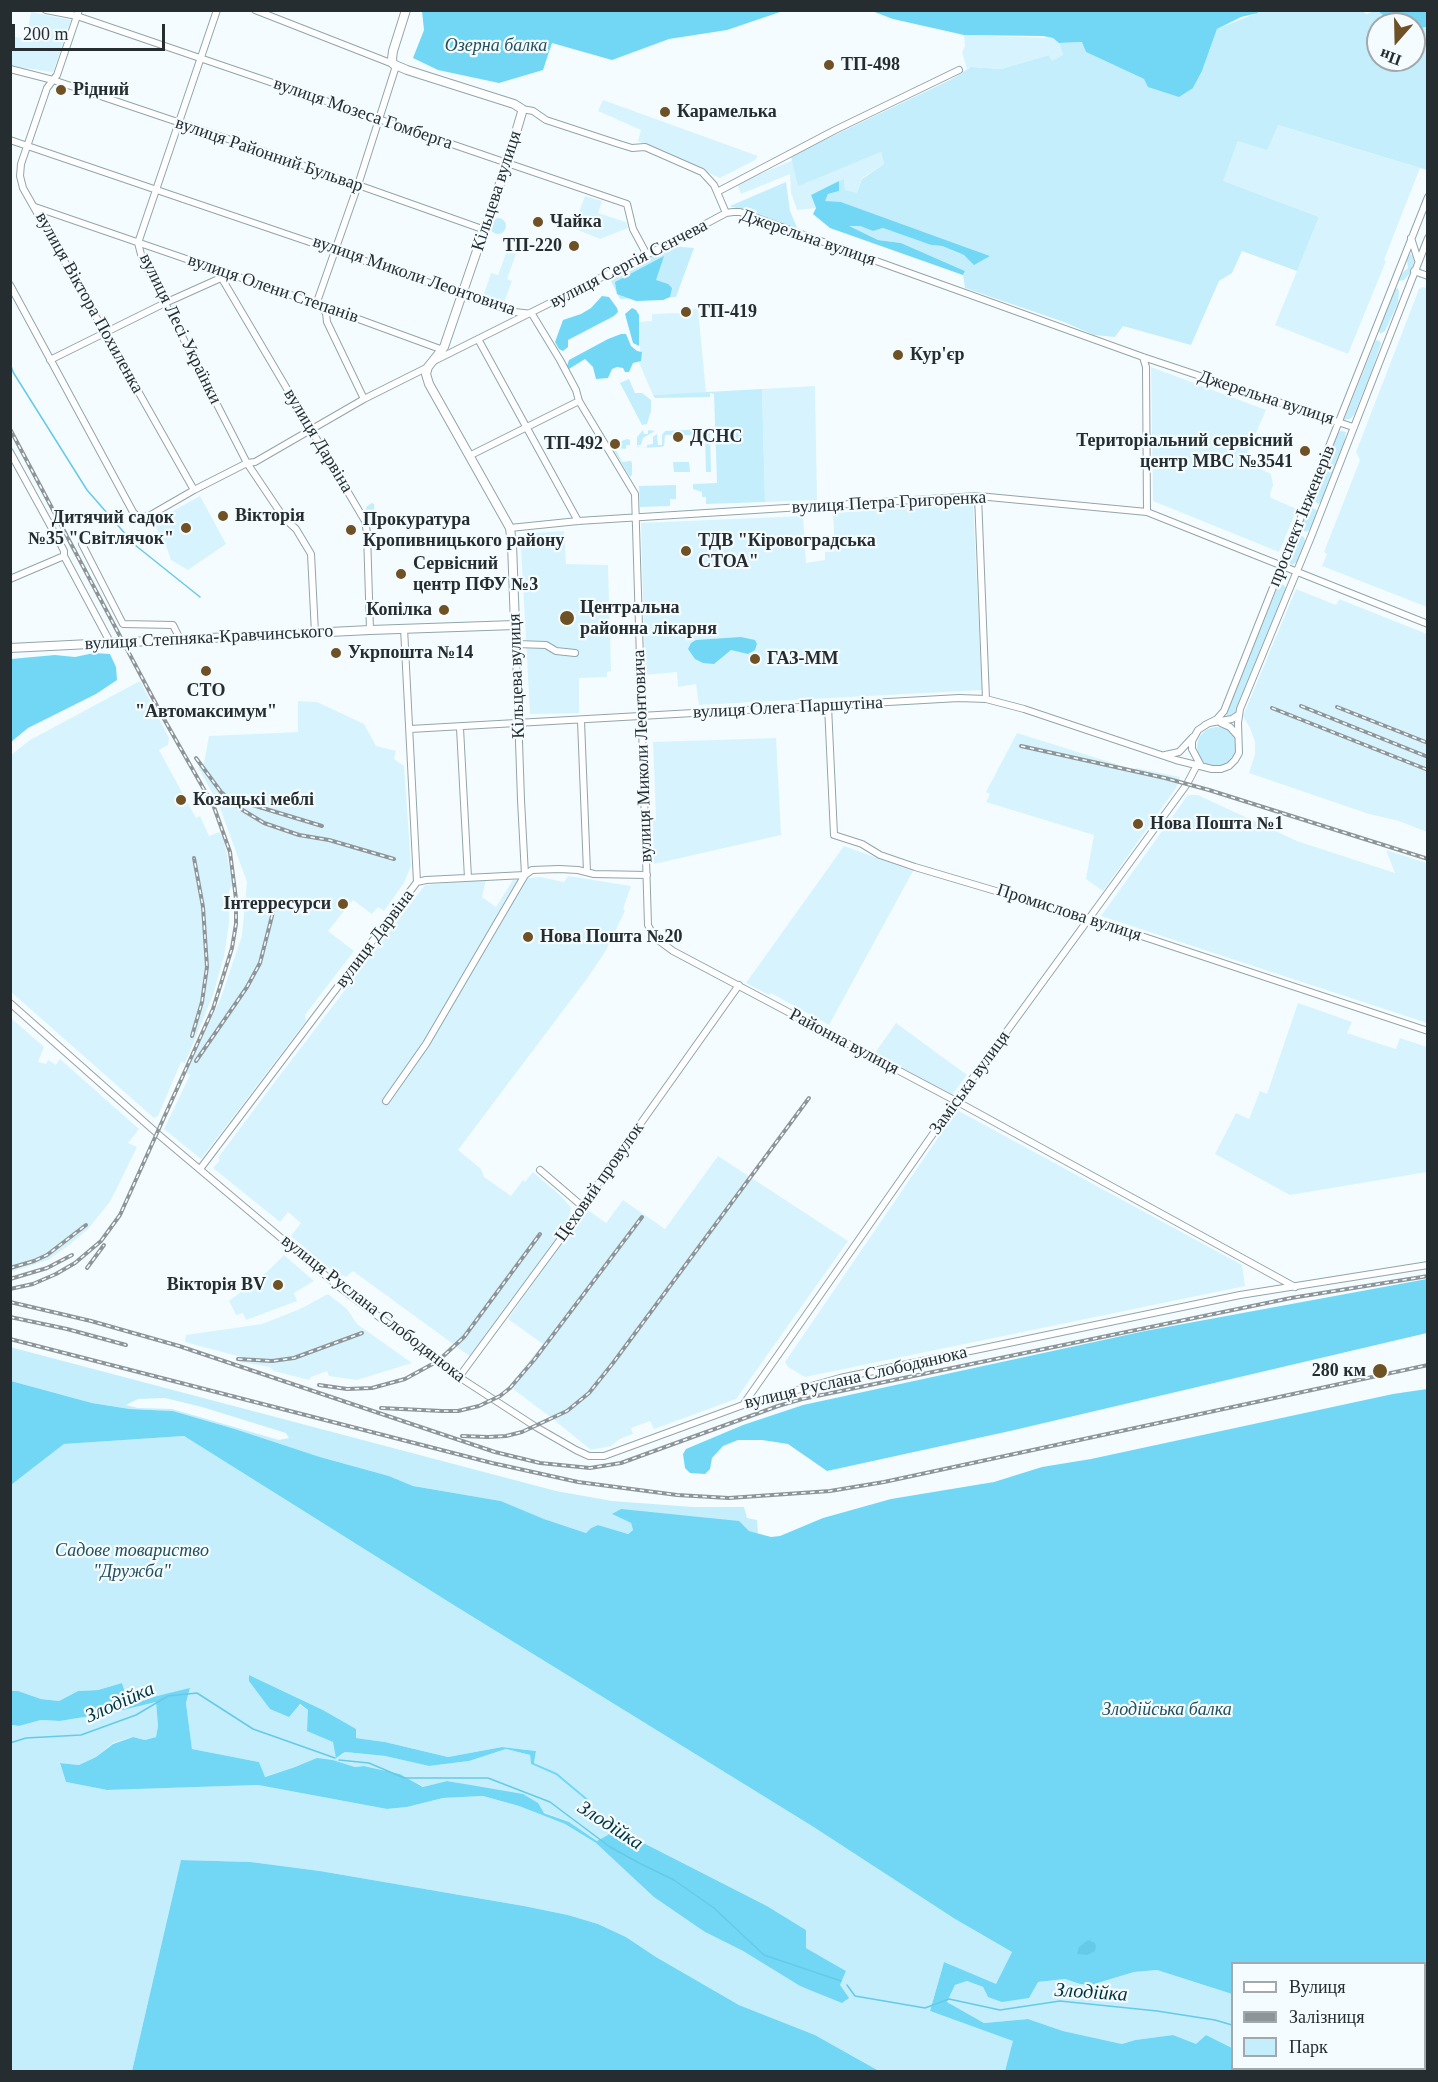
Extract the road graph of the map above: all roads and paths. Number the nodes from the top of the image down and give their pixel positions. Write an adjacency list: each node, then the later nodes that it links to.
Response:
1 (46, 10): 5 (street, вулиця Мозеса Гомберга)
2 (217, 10): 6 (street, вулиця Лесі Українки)
3 (255, 10): 7 (street, Джерельна вулиця)
4 (406, 10): 7 (main road)
5 (78, 14): 6 (street, вулиця Мозеса Гомберга); 10 (street, вулиця Віктора Похиленка)
6 (202, 59): 12 (street, вулиця Мозеса Гомберга); 13 (street, вулиця Лесі Українки)
7 (395, 65): 11 (main road, Джерельна вулиця); 12 (street)
8 (10, 69): 10 (street, вулиця Районний Бульвар)
9 (959, 70): 19 (street)
10 (53, 80): 13 (street, вулиця Районний Бульвар); 15 (street, вулиця Віктора Похиленка)
11 (522, 109): 16 (main road, Кільцева вулиця); 19 (street, Джерельна вулиця)
12 (380, 119): 16 (street, вулиця Мозеса Гомберга); 17 (street)
13 (179, 124): 17 (street, вулиця Районний Бульвар); 18 (street, вулиця Лесі Українки)
14 (10, 140): 15 (street, вулиця Миколи Леонтовича)
15 (27, 146): 18 (street, вулиця Миколи Леонтовича); 21 (street, вулиця Віктора Похиленка)
16 (507, 163): 25 (main road, Кільцева вулиця); 30 (street, вулиця Мозеса Гомберга)
17 (358, 185): 25 (street, вулиця Районний Бульвар); 29 (street)
18 (156, 189): 28 (street, вулиця Лесі Українки); 29 (street, вулиця Миколи Леонтовича)
19 (717, 192): 24 (street, Джерельна вулиця)
20 (1428, 197): 23 (street, проспект Інженерів)
21 (34, 207): 28 (street, вулиця Олени Степанів); 42 (street, вулиця Віктора Похиленка)
22 (1428, 207): 23 (street)
23 (1421, 212): 26 (street, проспект Інженерів)
24 (726, 213): 30 (street, вулиця Сергія Сєнчева); 45 (street, Джерельна вулиця)
25 (484, 230): 38 (main road, Кільцева вулиця)
26 (1411, 237): 31 (street); 50 (street, проспект Інженерів)
27 (1428, 238): 31 (street, проспект Інженерів)
28 (138, 243): 32 (street, вулиця Олени Степанів); 39 (street, вулиця Лесі Українки)
29 (336, 250): 38 (street, вулиця Миколи Леонтовича); 40 (street)
30 (647, 255): 41 (street, вулиця Сергія Сєнчева)
31 (1418, 260): 33 (street, проспект Інженерів)
32 (213, 268): 34 (street, вулиця Олени Степанів); 36 (street, вулиця Дарвіна)
33 (1414, 271): 35 (street); 51 (street, проспект Інженерів)
34 (233, 275): 36 (street); 40 (street, вулиця Олени Степанів)
35 (1428, 276)
36 (221, 278): 39 (street); 53 (street, вулиця Дарвіна)
37 (10, 285): 46 (street)
38 (463, 294): 41 (street, вулиця Миколи Леонтовича); 44 (main road, Кільцева вулиця)
39 (165, 303): 42 (street); 56 (street, вулиця Лесі Українки)
40 (320, 305): 44 (street, вулиця Олени Степанів); 48 (street)
41 (532, 314): 43 (street, вулиця Сергія Сєнчева); 49 (street, вулиця Миколи Леонтовича)
42 (105, 333): 46 (street); 57 (street, вулиця Віктора Похиленка)
43 (478, 339): 47 (street, вулиця Сергія Сєнчева); 52 (street)
44 (443, 350): 47 (main road, Кільцева вулиця)
45 (1143, 357): 50 (street, Джерельна вулиця); 61 (street)
46 (50, 360): 57 (street, вулиця Сергія Сєнчева)
47 (431, 364): 48 (street, вулиця Сергія Сєнчева); 55 (main road, Кільцева вулиця)
48 (364, 399): 53 (street, вулиця Сергія Сєнчева)
49 (579, 401): 52 (street); 62 (street, вулиця Миколи Леонтовича)
50 (1339, 422): 51 (street, Джерельна вулиця); 59 (street, проспект Інженерів)
51 (1353, 427): 60 (street, проспект Інженерів)
52 (526, 428): 55 (street); 63 (street)
53 (310, 430): 56 (street, вулиця Сергія Сєнчева); 75 (street, вулиця Дарвіна)
54 (10, 452): 68 (street)
55 (469, 456): 64 (main road, Кільцева вулиця)
56 (247, 463): 57 (street, вулиця Сергія Сєнчева); 76 (street, вулиця Лесі Українки)
57 (194, 490)
58 (978, 496): 61 (street, вулиця Петра Григоренка); 62 (street, вулиця Петра Григоренка); 82 (street)
59 (1306, 503): 60 (street); 65 (street, проспект Інженерів)
60 (1321, 509): 66 (street, проспект Інженерів)
61 (1147, 512): 69 (street, вулиця Петра Григоренка)
62 (635, 517): 63 (street, вулиця Петра Григоренка); 85 (street, вулиця Миколи Леонтовича)
63 (578, 521): 64 (street, вулиця Петра Григоренка)
64 (510, 528): 73 (main road, Кільцева вулиця)
65 (1296, 531): 66 (street); 69 (street, проспект Інженерів)
66 (1311, 537): 70 (street, проспект Інженерів)
67 (82, 544): 77 (street)
68 (64, 556): 71 (street); 78 (street)
69 (1282, 565): 70 (street, вулиця Петра Григоренка); 89 (street, проспект Інженерів)
70 (1297, 571): 72 (street, вулиця Петра Григоренка); 84 (street, проспект Інженерів)
71 (11, 579)
72 (1428, 624)
73 (515, 625): 74 (main road, вулиця Степняка-Кравчинського); 79 (street, Кільцева вулиця)
74 (404, 628): 75 (main road, вулиця Степняка-Кравчинського); 91 (street, вулиця Дарвіна)
75 (370, 630): 76 (main road, вулиця Степняка-Кравчинського)
76 (315, 633): 77 (main road, вулиця Степняка-Кравчинського)
77 (180, 639): 78 (main road, вулиця Степняка-Кравчинського)
78 (110, 642): 80 (main road, вулиця Степняка-Кравчинського)
79 (516, 644): 81 (street); 88 (street, Кільцева вулиця)
80 (10, 648)
81 (575, 653)
82 (986, 699): 83 (street, вулиця Олега Паршутіна); 94 (street, вулиця Олега Паршутіна)
83 (828, 706): 85 (street, вулиця Олега Паршутіна); 101 (street, Промислова вулиця)
84 (1238, 715): 87 (street); 93 (street, проспект Інженерів)
85 (641, 717): 86 (street, вулиця Олега Паршутіна); 98 (street, вулиця Миколи Леонтовича)
86 (581, 721): 88 (street, вулиця Олега Паршутіна); 96 (street)
87 (1217, 722): 89 (street); 93 (street)
88 (518, 724): 90 (street, вулиця Олега Паршутіна); 97 (street, Кільцева вулиця)
89 (1204, 725): 92 (street)
90 (460, 728): 91 (street, вулиця Олега Паршутіна); 99 (street)
91 (410, 729): 100 (street, вулиця Дарвіна)
92 (1195, 734): 94 (street); 95 (street)
93 (1239, 738): 95 (street)
94 (1158, 754): 95 (street, вулиця Олега Паршутіна)
95 (1200, 765): 101 (street, Заміська вулиця)
96 (587, 872): 97 (street); 98 (street)
97 (525, 875): 99 (street); 105 (street)
98 (647, 875): 102 (street, Районна вулиця)
99 (468, 878): 100 (street)
100 (417, 882): 107 (street, вулиця Дарвіна)
101 (1090, 919): 104 (street, Промислова вулиця); 106 (street, Заміська вулиця)
102 (739, 985): 106 (street, Районна вулиця); 109 (street, Цеховий провулок)
103 (10, 1003): 107 (street, вулиця Руслана Слободянюка)
104 (1428, 1031)
105 (386, 1101)
106 (956, 1101): 111 (street, Районна вулиця); 113 (street, Заміська вулиця)
107 (200, 1169): 112 (street, вулиця Руслана Слободянюка)
108 (540, 1170): 109 (street)
109 (582, 1206): 112 (street, Цеховий провулок)
110 (1428, 1265): 111 (street, вулиця Руслана Слободянюка)
111 (1295, 1287): 113 (street, вулиця Руслана Слободянюка)
112 (459, 1377): 113 (street, вулиця Руслана Слободянюка)
113 (743, 1404)

